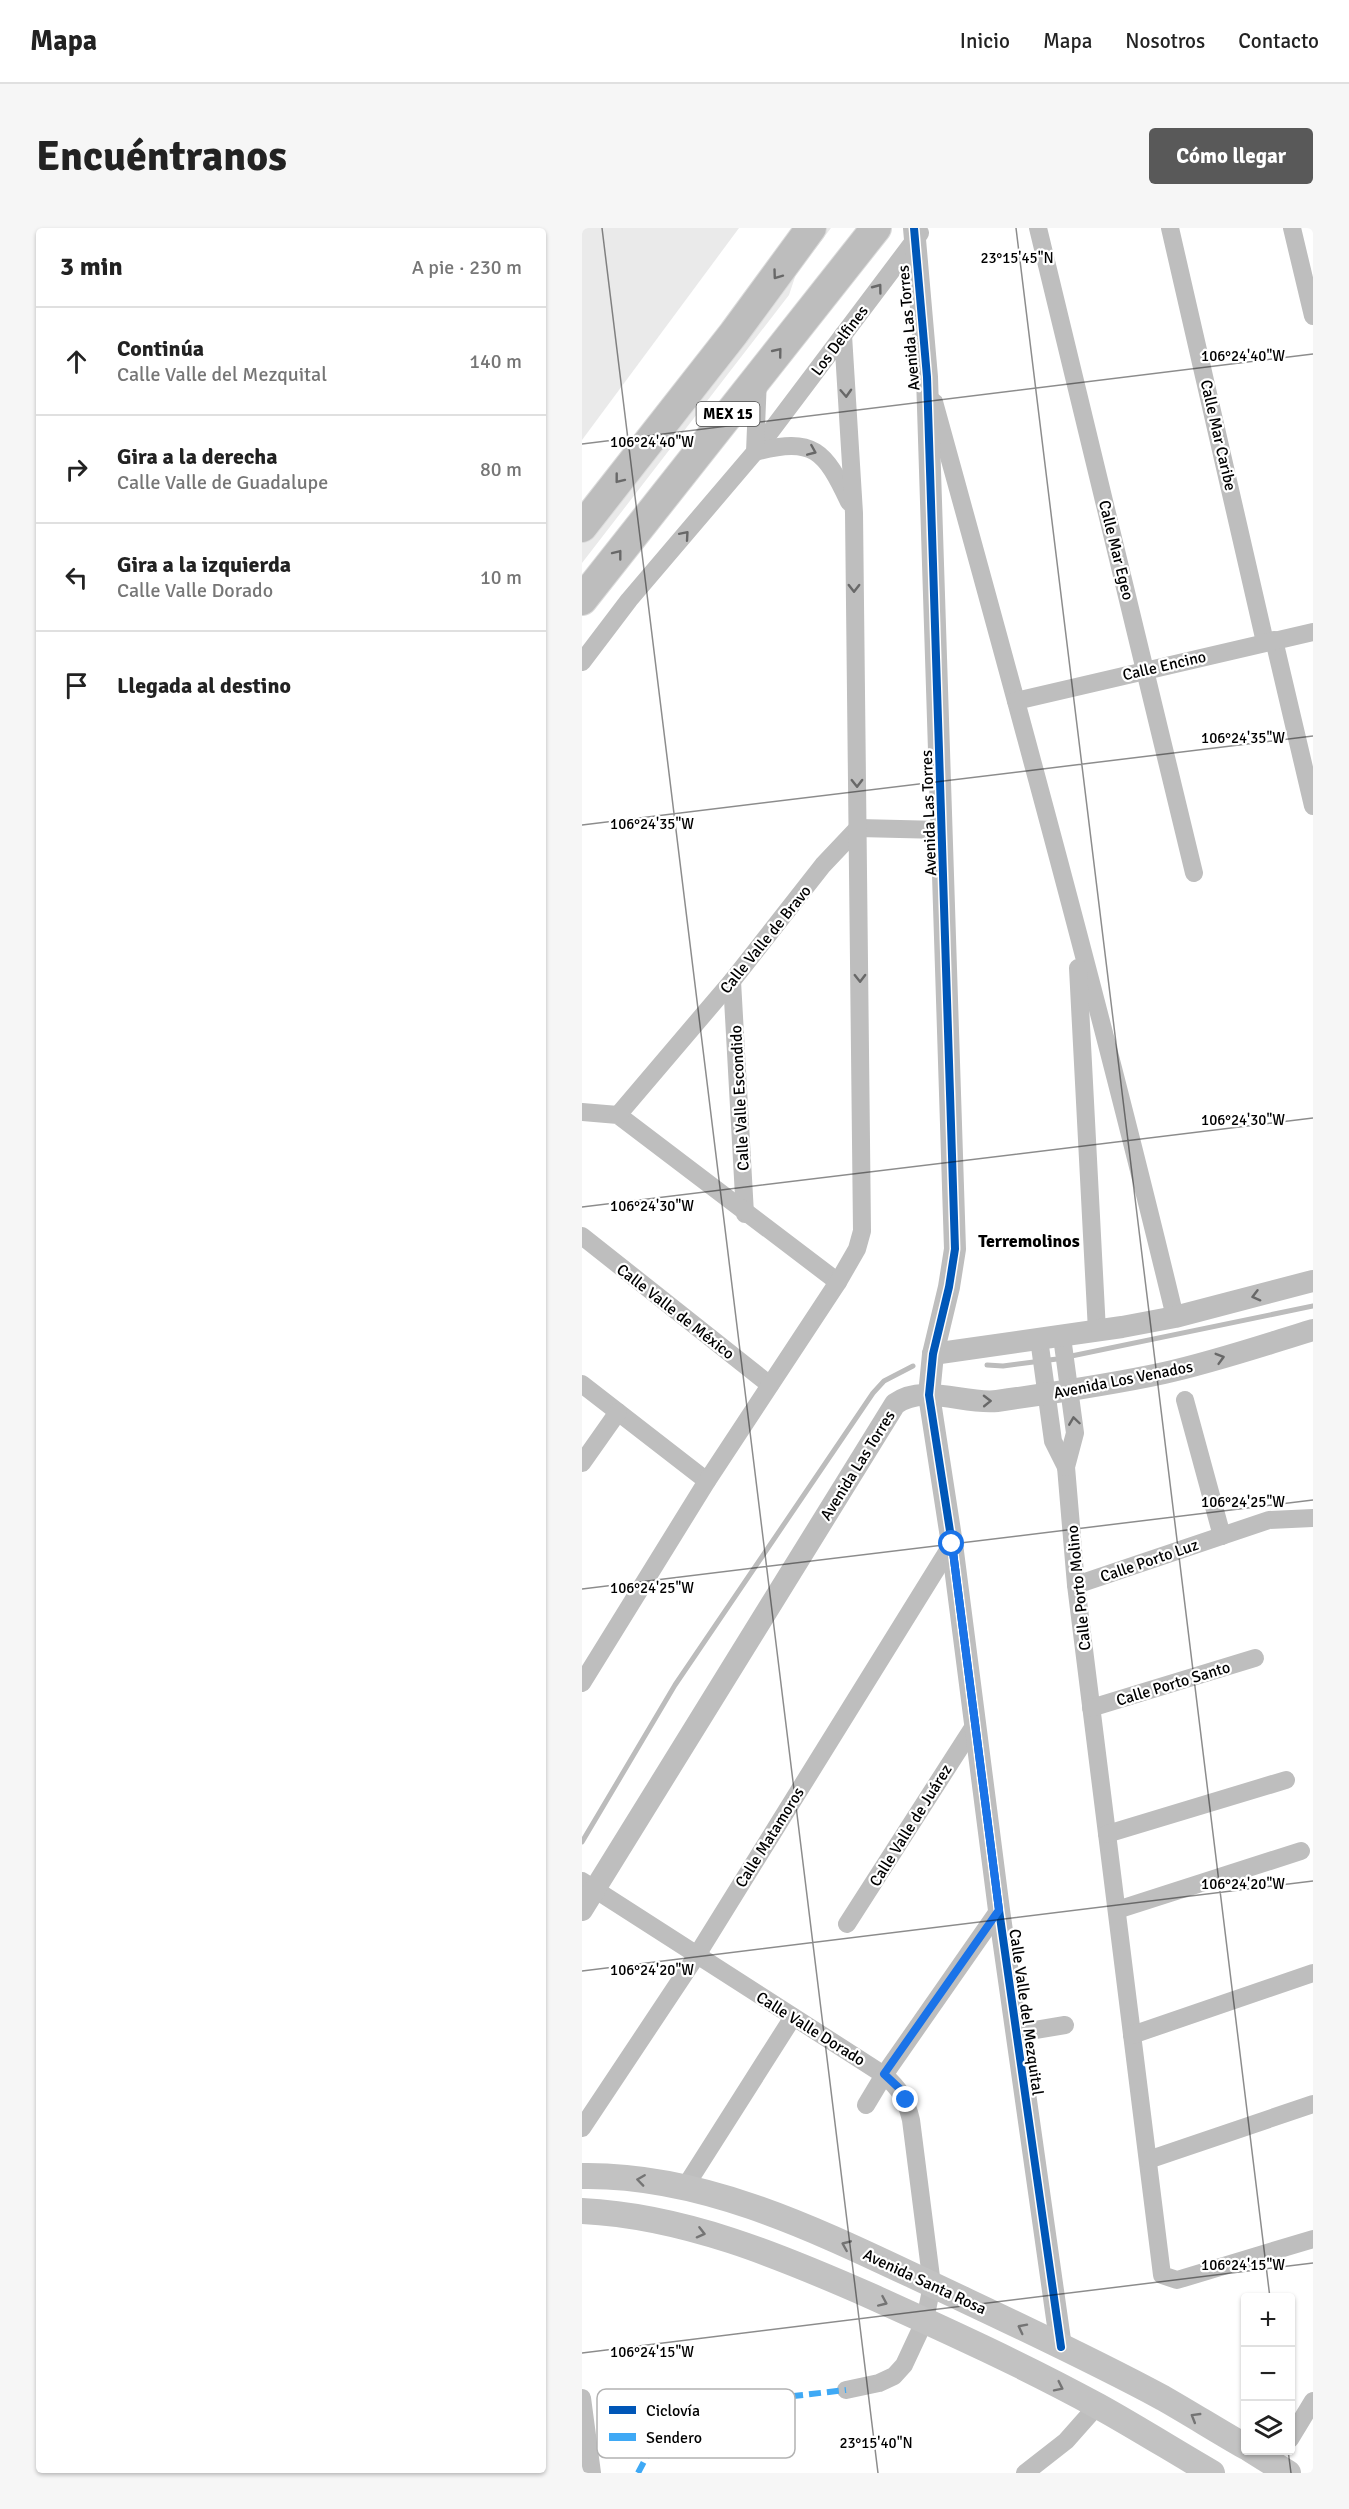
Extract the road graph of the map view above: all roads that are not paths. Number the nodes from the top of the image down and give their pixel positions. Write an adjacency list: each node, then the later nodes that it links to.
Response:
1 (812, 228): 13 (highway, MEX 15, one-way to 13)
2 (876, 228): 9 (highway, MEX 15, one-way to 2)
3 (1038, 228): 18 (street, Calle Mar Egeo)
4 (1170, 228): 16 (street, Calle Mar Caribe)
5 (1292, 228): 7 (street)
6 (917, 232): 8 (street, Los Delfines, one-way to 6); 10 (street, Avenida Las Torres)
7 (1313, 316)
8 (843, 335): 11 (street, Los Delfines); 12 (street, one-way to 12)
9 (758, 377): 11 (street); 14 (highway, MEX 15, one-way to 9)
10 (927, 377): 19 (street); 22 (street, Avenida Las Torres)
11 (755, 452): 12 (street, one-way to 12); 17 (street, Los Delfines, one-way to 11)
12 (854, 513): 21 (street, one-way to 21)
13 (582, 527)
14 (582, 600)
15 (1313, 632): 16 (street, Calle Encino)
16 (1270, 641): 18 (street, Calle Encino); 20 (street, Calle Mar Caribe)
17 (582, 662)
18 (1146, 669): 19 (street, Calle Encino); 23 (street, Calle Mar Egeo)
19 (1016, 701): 24 (street)
20 (1313, 806)
21 (858, 828): 22 (street); 25 (street, Calle Valle de Bravo); 31 (street, one-way to 31)
22 (942, 830): 37 (street, Avenida Las Torres)
23 (1194, 873)
24 (1076, 928): 32 (street); 34 (street)
25 (732, 981): 27 (street, Calle Valle de Bravo); 28 (street, Calle Valle Escondido)
26 (582, 1112): 27 (street)
27 (618, 1115): 28 (street)
28 (746, 1214): 31 (street)
29 (582, 1236): 40 (street, Calle Valle de México)
30 (1313, 1281): 32 (street, one-way to 32)
31 (838, 1282): 40 (street)
32 (1175, 1317): 34 (street)
33 (1313, 1330): 38 (street, Avenida Los Venados, one-way to 33)
34 (1097, 1331): 35 (street)
35 (1063, 1344): 36 (street); 38 (street, Calle Porto Molino)
36 (1040, 1346): 37 (street); 41 (street, Calle Porto Molino)
37 (933, 1354): 42 (street, Avenida Las Torres)
38 (1068, 1382): 41 (street, Avenida Los Venados); 46 (street, Calle Porto Molino, one-way to 38)
39 (582, 1384): 44 (street)
40 (770, 1385): 47 (street)
41 (1045, 1385): 42 (street, Avenida Los Venados, one-way to 41); 46 (street, Calle Porto Molino)
42 (929, 1395): 50 (street, Calle Valle del Mezquital); 59 (street, Avenida Las Torres)
43 (1185, 1400): 49 (street)
44 (618, 1412): 45 (street); 47 (street)
45 (582, 1463)
46 (1066, 1467): 51 (street, Calle Porto Molino)
47 (707, 1481): 53 (street)
48 (1313, 1518): 49 (street, Calle Porto Luz)
49 (1222, 1536): 51 (street, Calle Porto Luz)
50 (952, 1544): 55 (street, Calle Valle del Mezquital); 64 (street, Calle Matamoros)
51 (1076, 1585): 54 (street, Calle Porto Molino)
52 (1255, 1658): 54 (street, Calle Porto Santo)
53 (582, 1683)
54 (1091, 1708): 57 (street, Calle Porto Molino)
55 (975, 1726): 61 (street, Calle Valle del Mezquital); 63 (street, Calle Valle de Juárez)
56 (1286, 1780): 57 (street)
57 (1107, 1834): 62 (street, Calle Porto Molino)
58 (1301, 1851): 62 (street)
59 (588, 1886): 60 (street, Avenida Las Torres); 64 (street, Calle Valle Dorado)
60 (582, 1910)
61 (999, 1910): 68 (street, Calle Valle del Mezquital); 70 (street)
62 (1117, 1910): 69 (street, Calle Porto Molino)
63 (847, 1924)
64 (697, 1955): 66 (street, Calle Valle Dorado); 73 (street, Calle Matamoros)
65 (1313, 1972): 69 (street)
66 (793, 2017): 70 (street, Calle Valle Dorado); 76 (street)
67 (1065, 2025): 68 (street)
68 (1017, 2033): 81 (street, Calle Valle del Mezquital)
69 (1132, 2035): 74 (street, Calle Porto Molino)
70 (884, 2074): 72 (street); 79 (street, Calle Valle Dorado)
71 (1313, 2104): 74 (street)
72 (866, 2105)
73 (582, 2128)
74 (1148, 2160): 78 (street, Calle Porto Molino)
75 (582, 2175): 76 (main road, Avenida Santa Rosa, one-way to 75)
76 (685, 2187): 79 (main road, Avenida Santa Rosa, one-way to 76)
77 (582, 2211): 80 (main road, one-way to 80)
78 (1313, 2239)
79 (932, 2284): 80 (street, Calle Valle Dorado); 81 (main road, Avenida Santa Rosa, one-way to 79)
80 (925, 2320): 82 (street, Calle Valle Dorado); 85 (main road, one-way to 85)
81 (1060, 2347): 87 (main road, Avenida Santa Rosa, one-way to 81)
82 (846, 2390)
83 (582, 2398): 90 (street)
84 (1313, 2401): 86 (street)
85 (1098, 2406): 91 (street); 92 (main road)
86 (1295, 2431)
87 (1241, 2445)
88 (1262, 2455): 89 (main road)
89 (1283, 2463)
90 (592, 2473)
91 (1025, 2473)
92 (1212, 2473)

